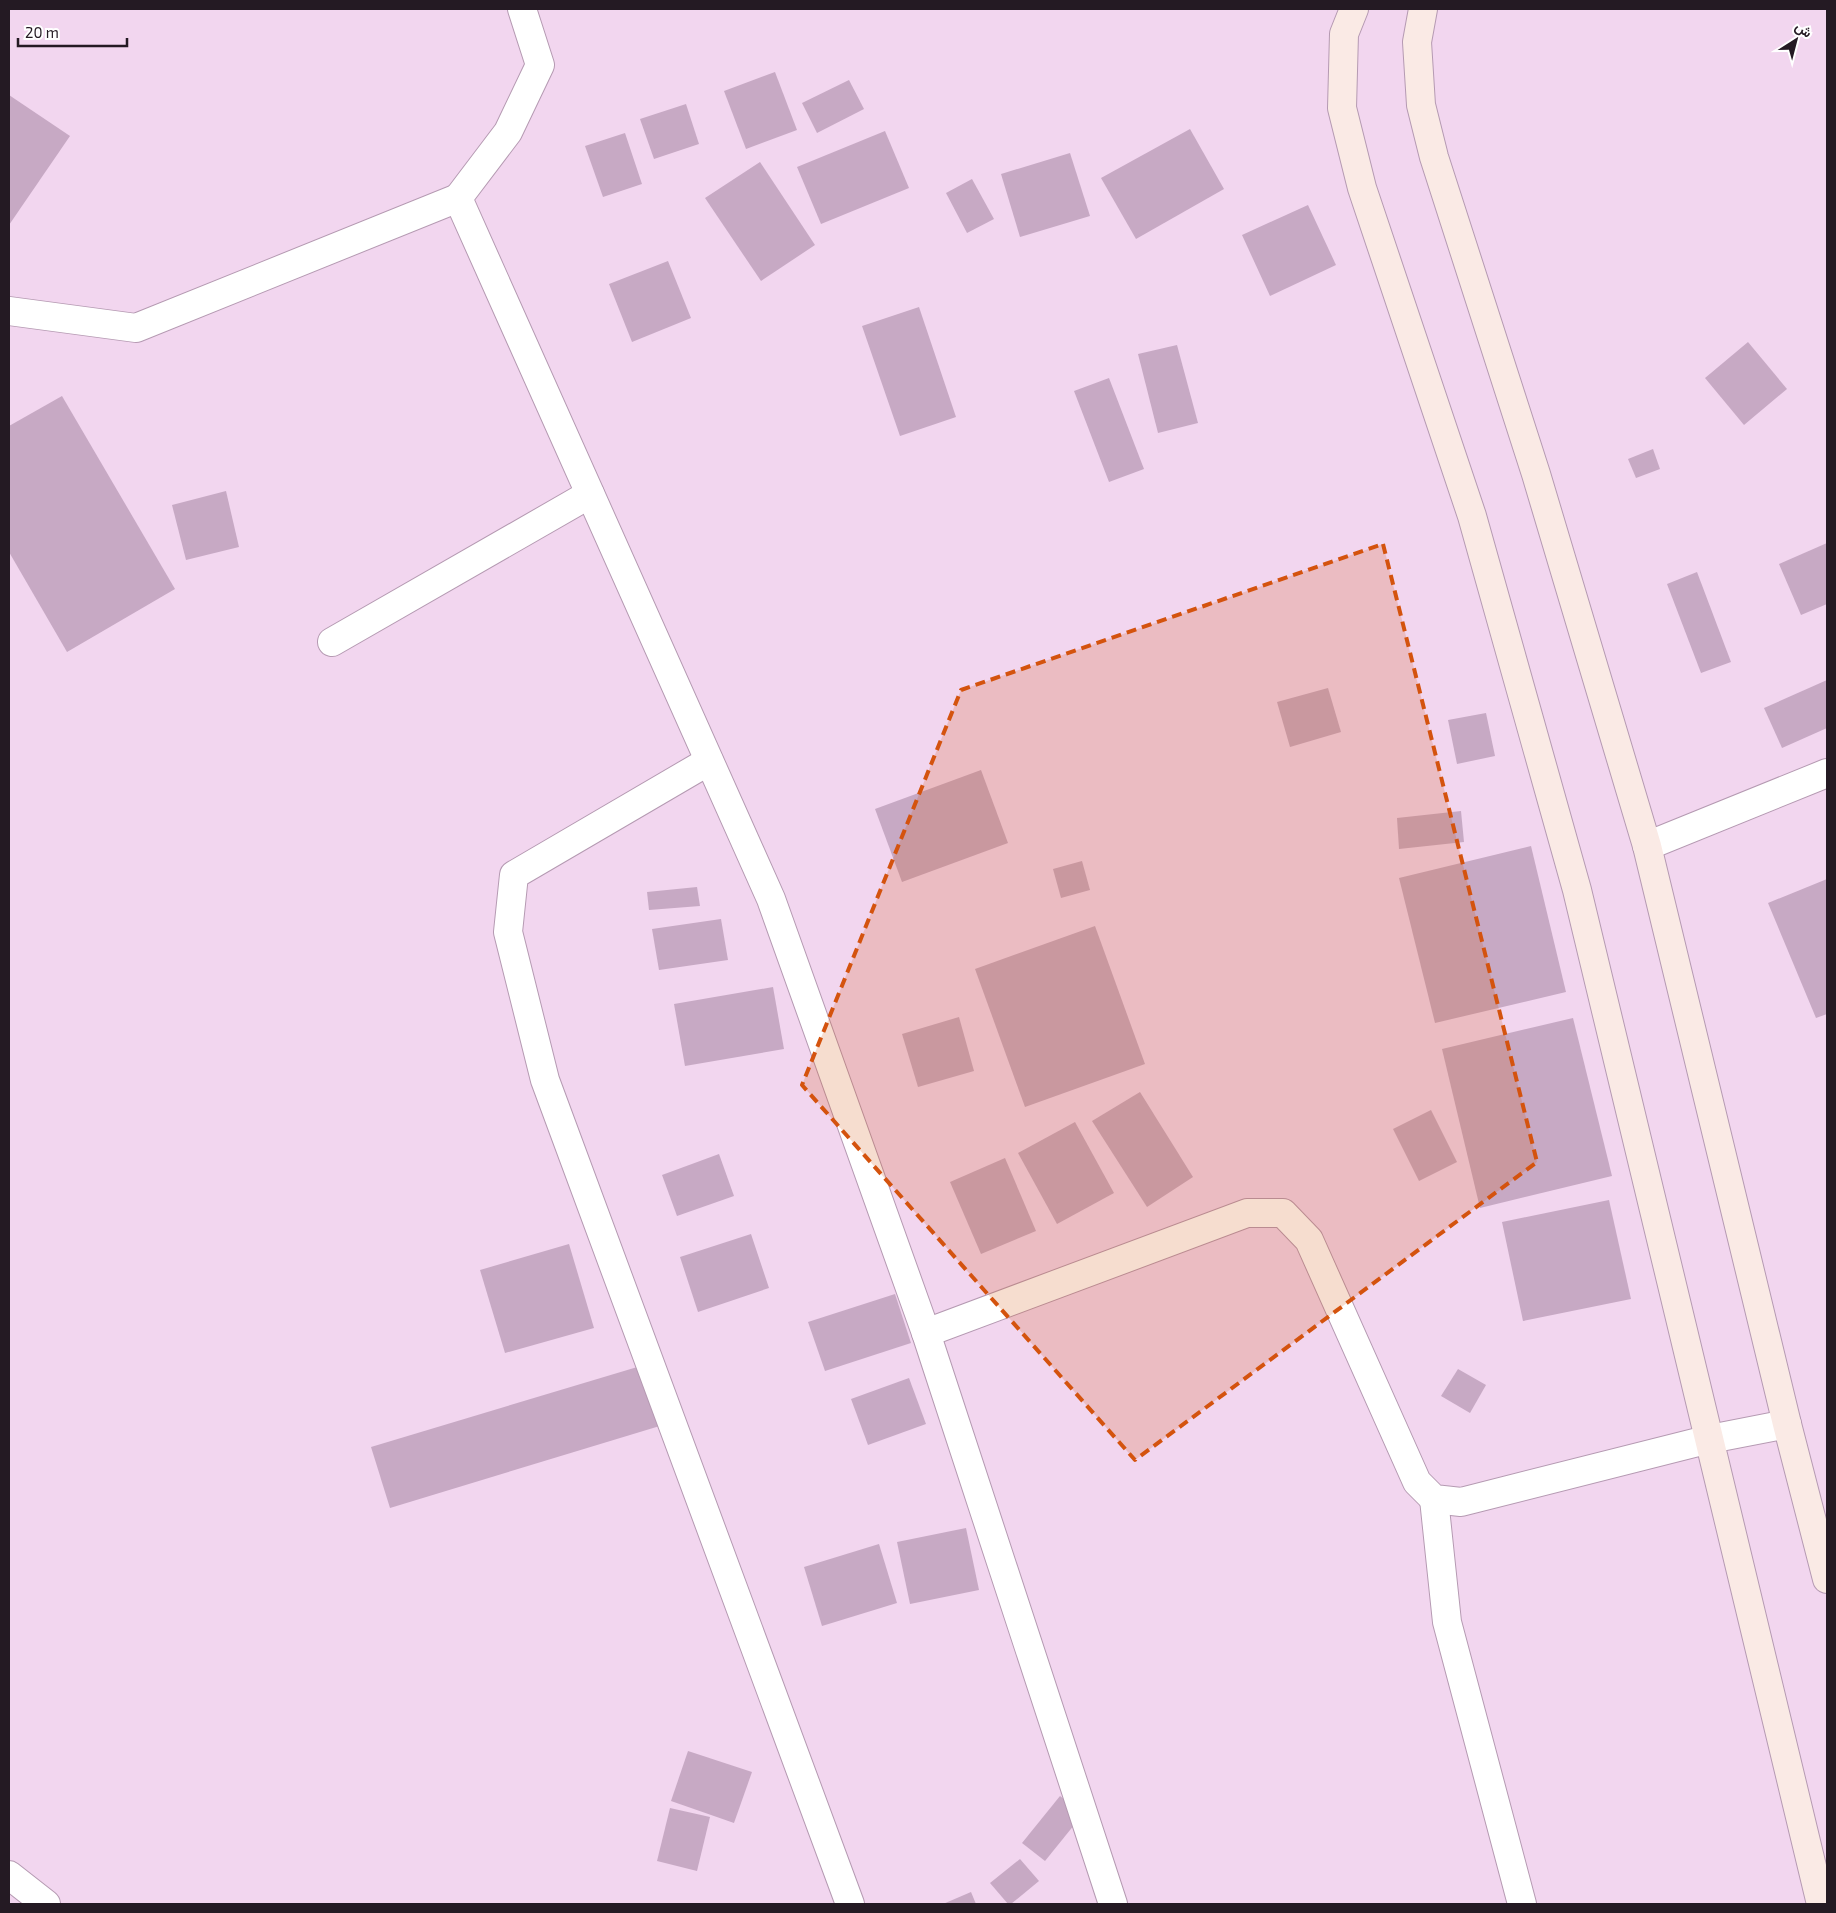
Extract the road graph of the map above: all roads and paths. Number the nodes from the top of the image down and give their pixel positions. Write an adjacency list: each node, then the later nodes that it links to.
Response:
1 (522, 9): 4 (street)
2 (1354, 9): 13 (main road)
3 (1424, 9): 10 (main road)
4 (458, 198): 5 (street); 6 (street)
5 (9, 311)
6 (590, 494): 7 (street); 8 (street)
7 (332, 642)
8 (709, 761): 11 (street); 18 (street)
9 (1827, 773): 10 (street)
10 (1647, 846): 12 (main road)
11 (926, 1333): 14 (street); 19 (street)
12 (1787, 1424): 13 (street); 15 (main road)
13 (1710, 1439): 14 (street); 21 (main road)
14 (1434, 1499): 20 (street)
15 (1827, 1580)
16 (9, 1875): 17 (street)
17 (46, 1904)
18 (850, 1904)
19 (1113, 1904)
20 (1522, 1904)
21 (1821, 1904)

